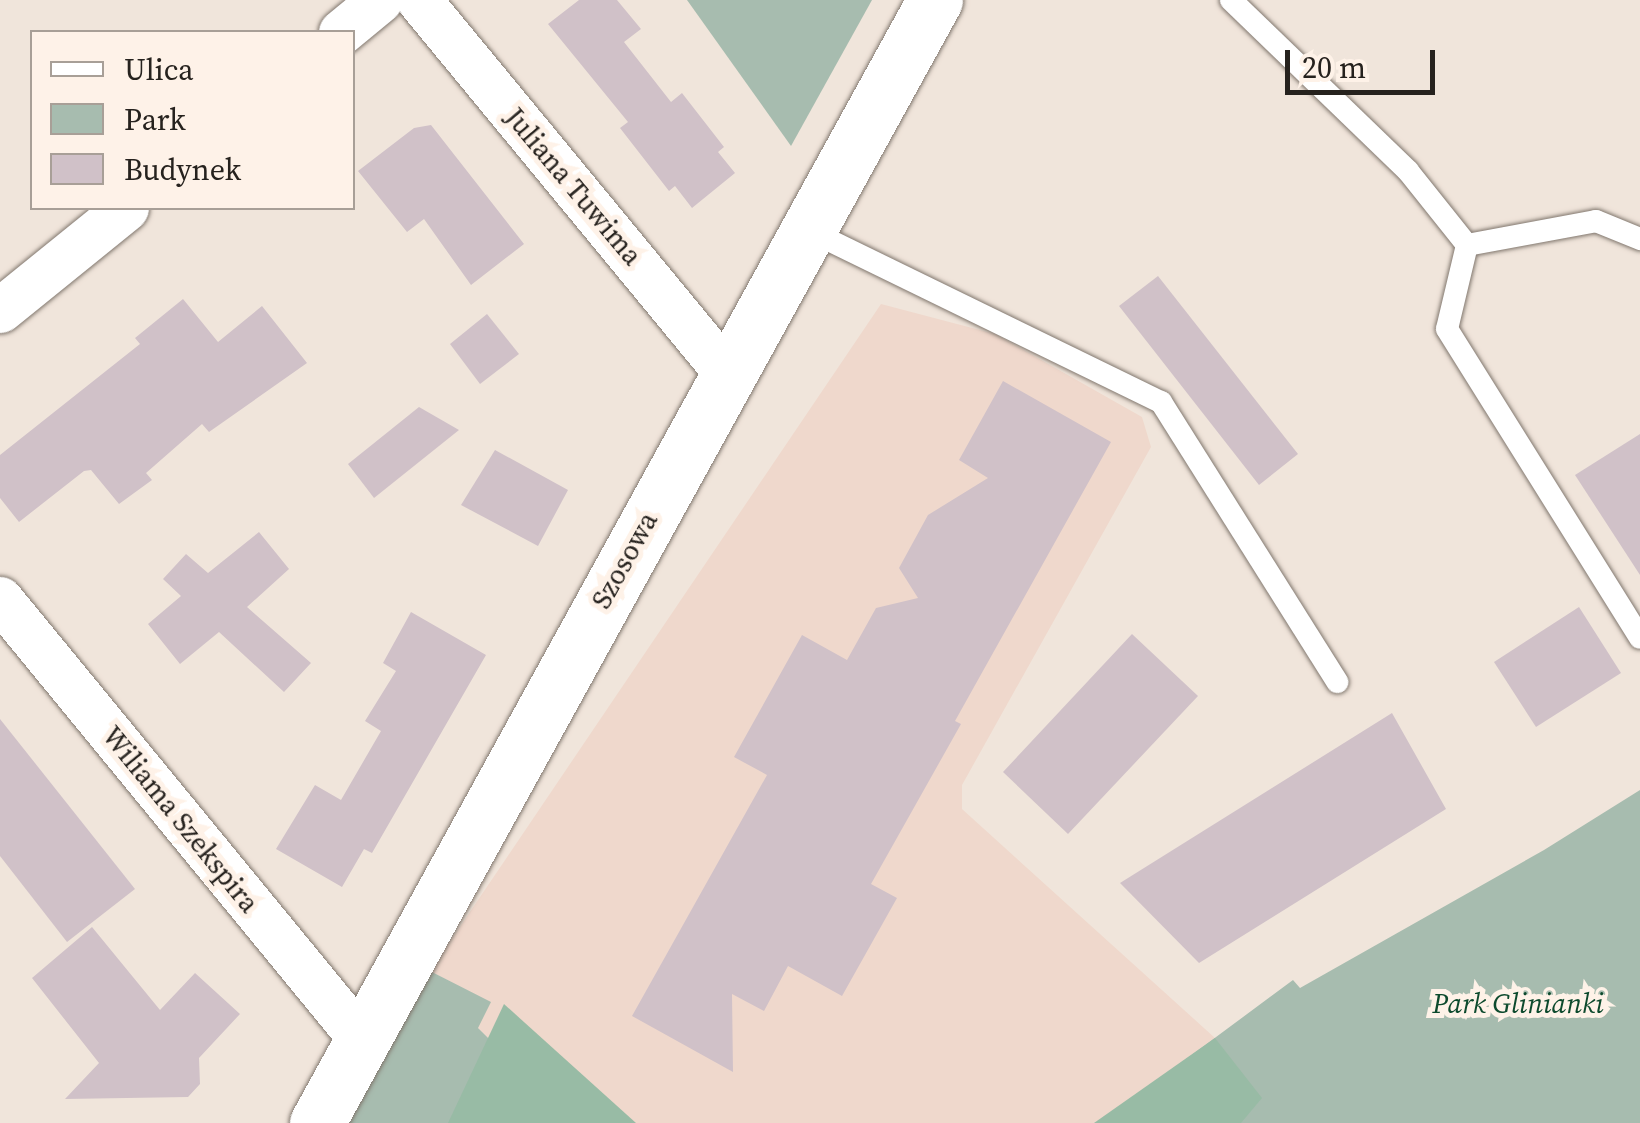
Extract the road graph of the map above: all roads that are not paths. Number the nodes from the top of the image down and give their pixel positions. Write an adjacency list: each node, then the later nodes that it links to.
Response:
1 (380, 0): 5 (street)
2 (419, 0): 11 (street, Juliana Tuwima)
3 (935, 0): 7 (street, Szosowa)
4 (1231, 0): 9 (lane)
5 (343, 30)
6 (124, 210): 10 (street)
7 (808, 230): 11 (street, Szosowa); 14 (lane)
8 (1640, 240): 9 (lane)
9 (1467, 245): 13 (lane)
10 (0, 310)
11 (727, 374): 15 (street, Szosowa)
12 (0, 599): 15 (street, Wiliama Szekspira)
13 (1640, 638)
14 (1337, 682)
15 (361, 1039): 16 (street, Szosowa)
16 (317, 1123)

